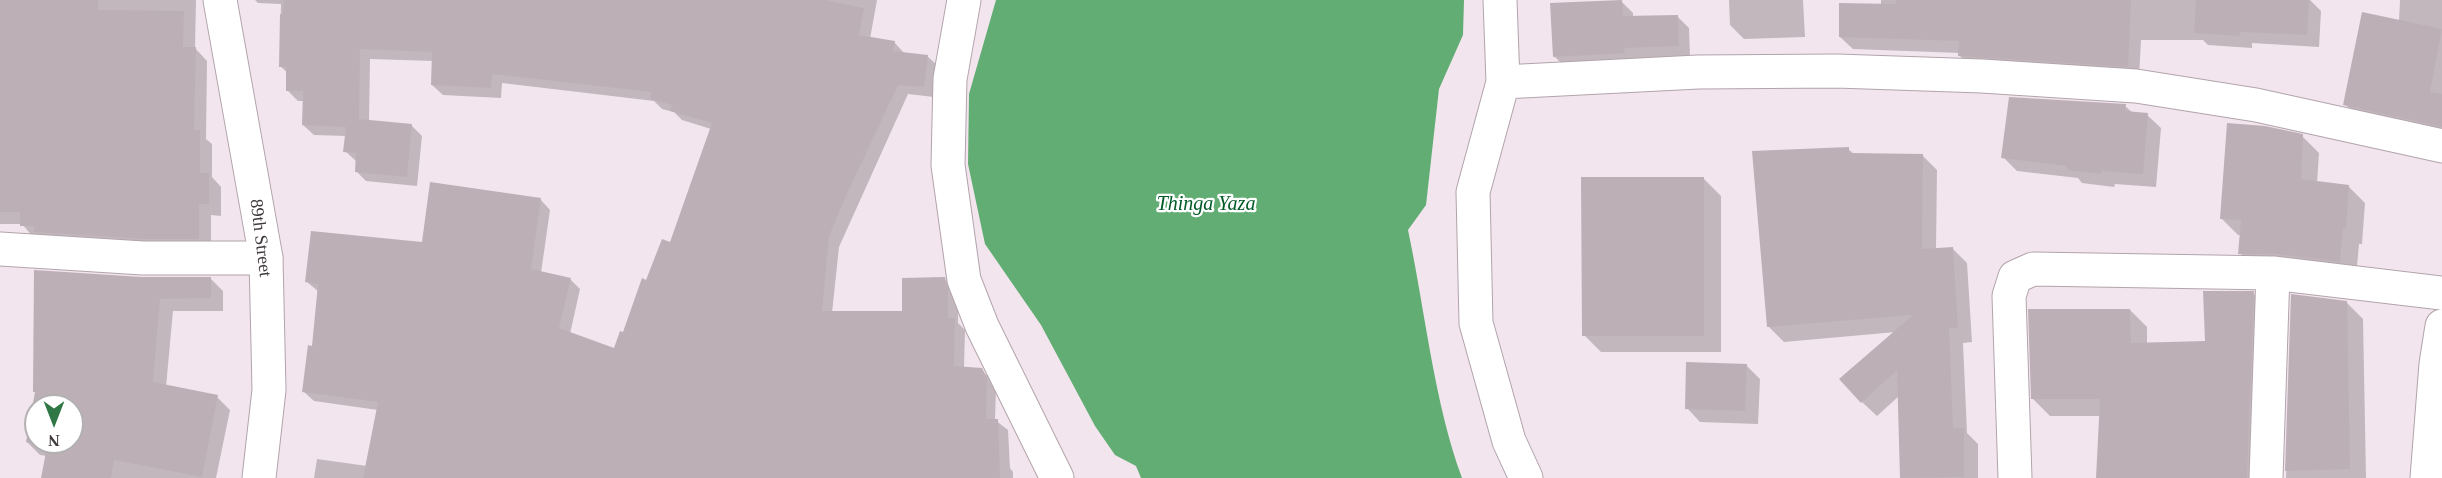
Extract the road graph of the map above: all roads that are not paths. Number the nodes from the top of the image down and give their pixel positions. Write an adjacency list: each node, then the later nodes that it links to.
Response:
1 (220, 0): 7 (street, 89th Street)
2 (964, 0): 12 (street)
3 (1500, 0): 4 (street)
4 (1503, 82): 5 (street); 13 (street)
5 (2442, 146)
6 (0, 249): 7 (street)
7 (266, 258): 11 (street, 89th Street)
8 (2273, 273): 9 (street); 14 (street); 15 (street)
9 (2442, 293)
10 (2442, 326): 16 (street)
11 (259, 478)
12 (1057, 478)
13 (1526, 478)
14 (2015, 478)
15 (2266, 478)
16 (2427, 478)

